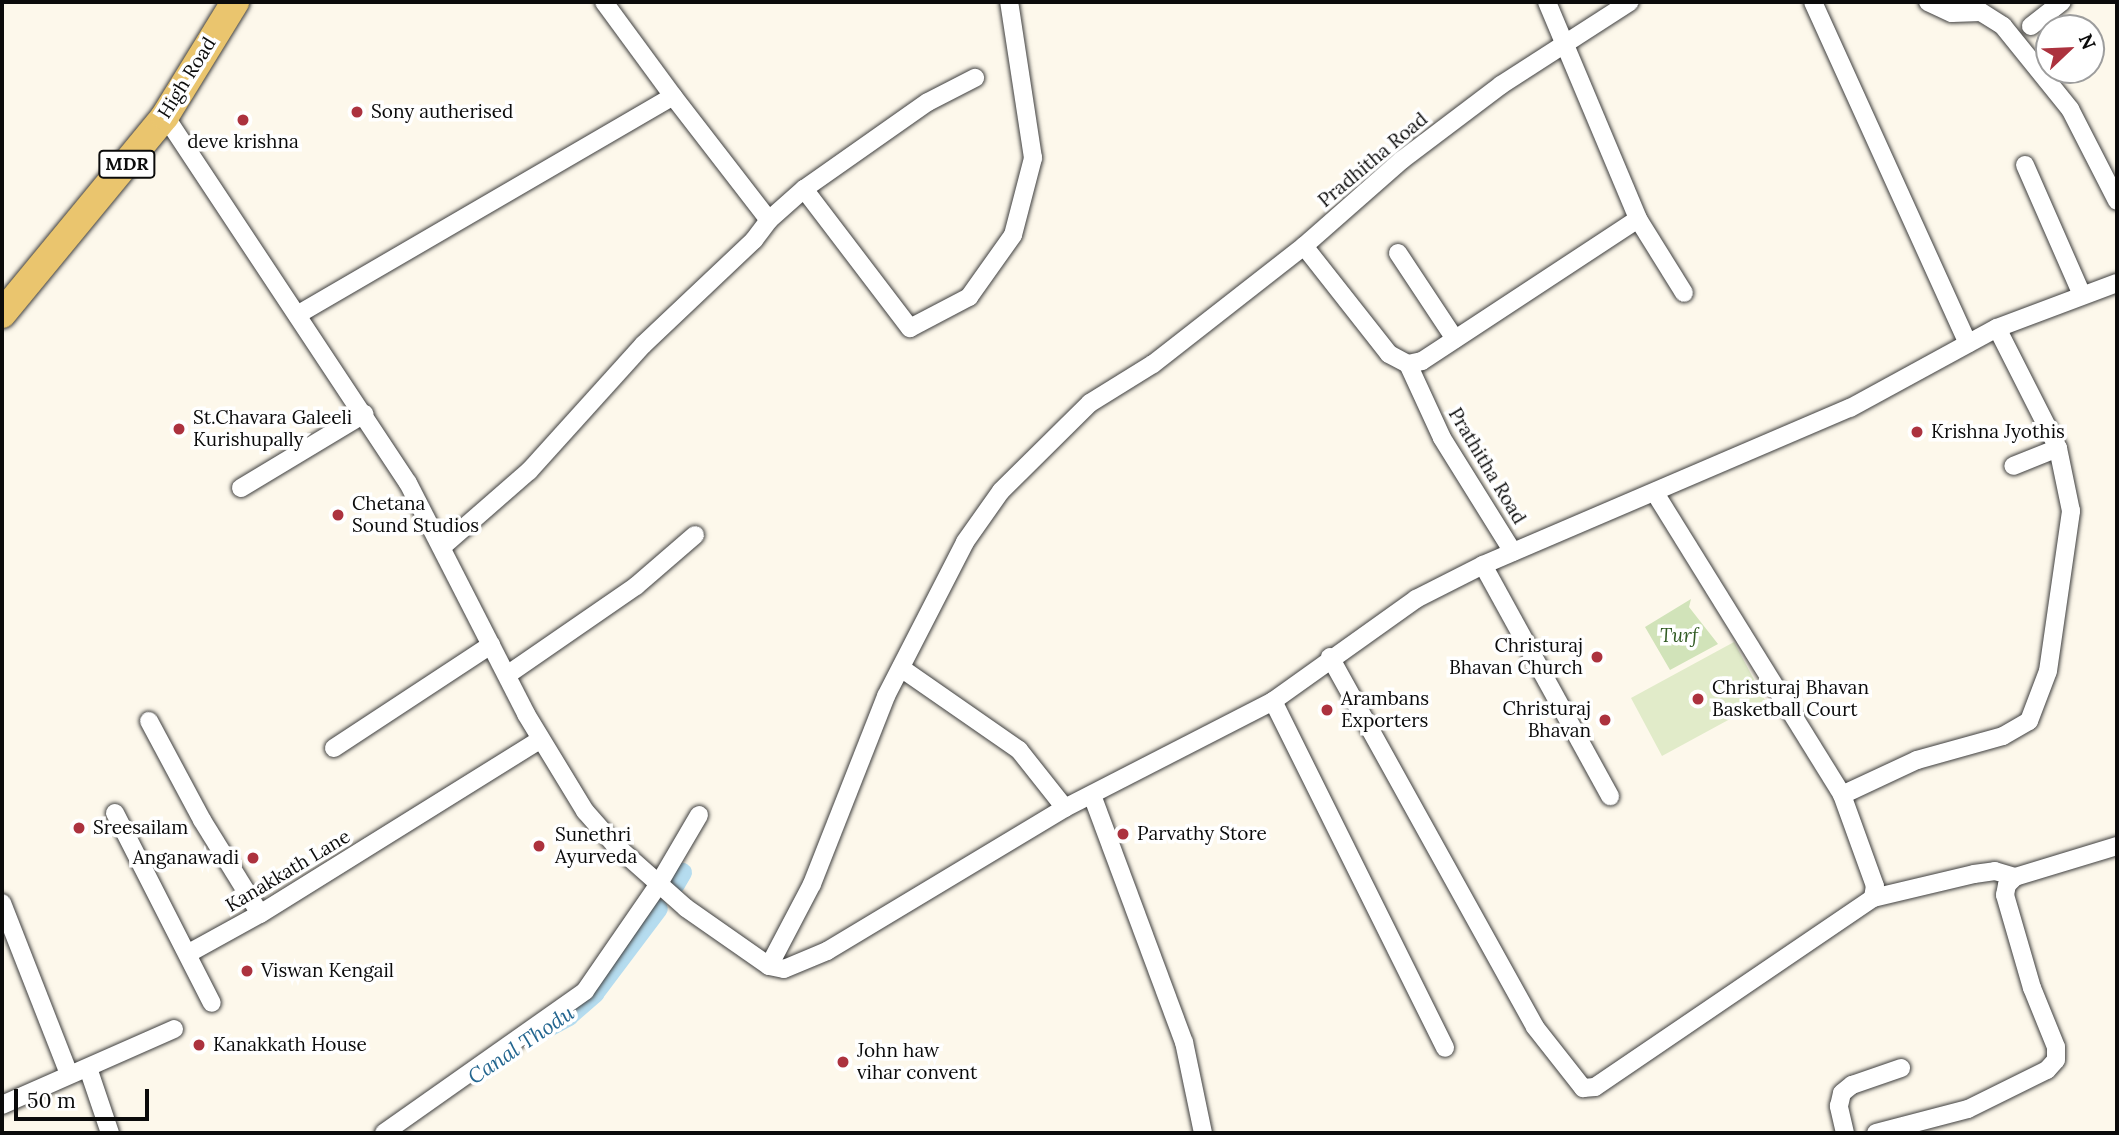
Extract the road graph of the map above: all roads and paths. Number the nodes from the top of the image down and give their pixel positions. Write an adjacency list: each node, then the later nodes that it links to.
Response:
1 (235, 2): 13 (main road, High Road / MDR)
2 (604, 2): 12 (street)
3 (1009, 2): 15 (street)
4 (1547, 2): 10 (street)
5 (1630, 2): 10 (street, Pradhitha Road)
6 (1813, 2): 28 (street)
7 (1928, 2): 16 (street)
8 (2062, 2): 9 (street)
9 (2031, 26)
10 (1566, 44): 17 (street); 19 (street, Pradhitha Road)
11 (975, 78): 15 (street)
12 (673, 96): 18 (street); 25 (street)
13 (165, 116): 24 (main road, High Road / MDR); 25 (street)
14 (2025, 165): 23 (street)
15 (804, 189): 18 (street)
16 (2117, 201)
17 (1638, 219): 22 (street); 27 (street)
18 (769, 220): 36 (street)
19 (1304, 246): 29 (street); 41 (street, Pradhitha Road)
20 (1398, 253): 27 (street)
21 (2117, 284): 23 (street)
22 (1684, 293)
23 (2082, 295): 26 (street)
24 (2, 314)
25 (297, 314): 30 (street)
26 (1997, 328): 28 (street); 31 (street)
27 (1455, 339): 29 (street)
28 (1968, 343): 34 (street)
29 (1408, 364): 37 (street, Prathitha Road)
30 (364, 414): 33 (street); 36 (street)
31 (2059, 448): 32 (street); 48 (street)
32 (2013, 466)
33 (241, 488)
34 (1655, 493): 37 (street); 48 (street)
35 (695, 535): 42 (street)
36 (443, 546): 39 (street)
37 (1513, 552): 38 (street)
38 (1483, 565): 40 (street); 49 (street)
39 (491, 645): 42 (street); 46 (street)
40 (1330, 657): 43 (street); 56 (street)
41 (901, 667): 50 (street); 60 (street, Pradhitha Road)
42 (507, 675): 45 (street)
43 (1273, 701): 47 (street); 63 (street)
44 (149, 721): 58 (street)
45 (540, 740): 55 (street); 58 (street, Kanakkath Lane)
46 (334, 748)
47 (1092, 794): 50 (street); 70 (street)
48 (1842, 795): 56 (street)
49 (1610, 796)
50 (1065, 808): 60 (street)
51 (115, 813): 59 (street)
52 (699, 814): 55 (street)
53 (2117, 846): 54 (street)
54 (2015, 877): 56 (street); 72 (street)
55 (658, 885): 60 (street); 69 (street)
56 (1872, 898)
57 (2, 904): 66 (street)
58 (260, 914): 59 (street, Kanakkath Lane)
59 (189, 953): 61 (street)
60 (769, 965)
61 (212, 1003)
62 (174, 1029): 65 (street)
63 (1446, 1048)
64 (1900, 1068): 71 (street)
65 (88, 1069): 66 (street); 68 (street)
66 (69, 1074): 67 (street)
67 (2, 1105)
68 (110, 1133)
69 (384, 1133)
70 (1203, 1133)
71 (1846, 1133)
72 (1876, 1133)

